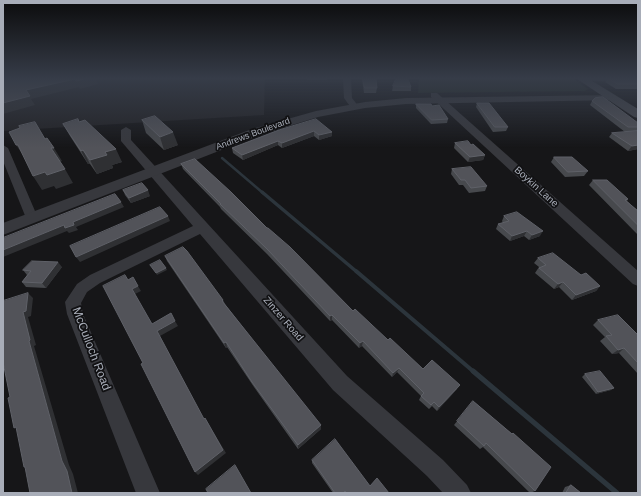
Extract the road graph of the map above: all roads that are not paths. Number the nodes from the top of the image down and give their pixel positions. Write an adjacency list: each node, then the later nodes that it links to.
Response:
1 (386, 102): 4 (street, Andrews Boulevard)
2 (441, 102): 13 (street, Boykin Lane)
3 (619, 102): 5 (main road)
4 (353, 104): 8 (street, Andrews Boulevard)
5 (638, 114)
6 (126, 130): 8 (street, Zinzer Road)
7 (3, 148): 9 (street)
8 (150, 168): 9 (street, Andrews Boulevard); 11 (street, Zinzer Road)
9 (30, 213): 10 (street, Andrews Boulevard); 12 (street, Andrews Boulevard)
10 (3, 218)
11 (203, 227): 14 (street, McCulloch Road); 15 (street, Zinzer Road)
12 (3, 229)
13 (638, 280)
14 (148, 493)
15 (459, 493)

